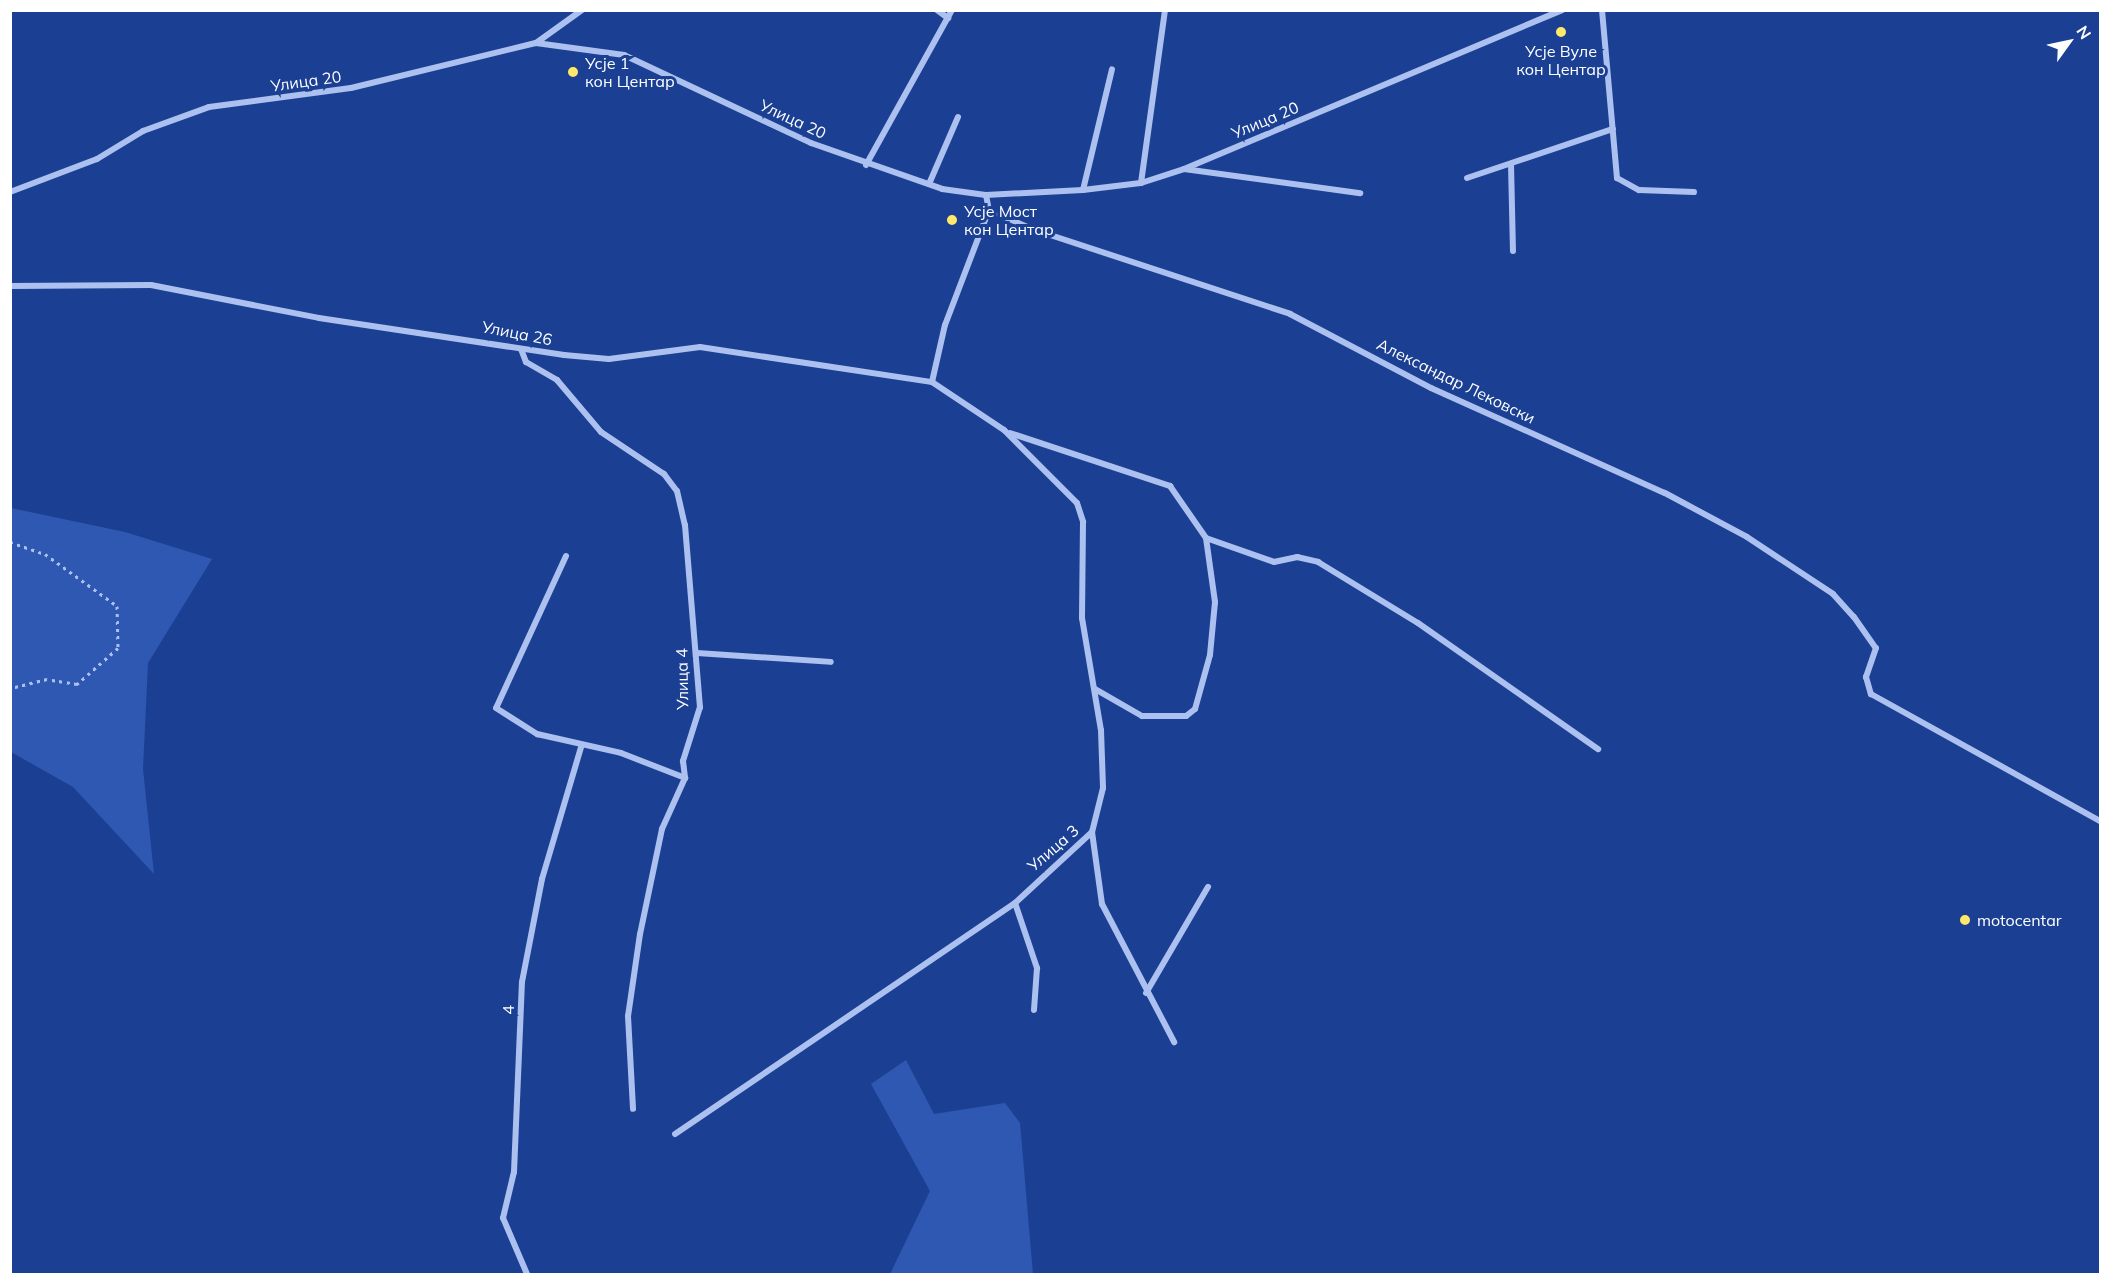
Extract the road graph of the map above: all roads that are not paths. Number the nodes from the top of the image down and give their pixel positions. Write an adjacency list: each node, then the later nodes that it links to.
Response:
1 (582, 10): 8 (street)
2 (936, 10): 7 (street)
3 (952, 10): 7 (street)
4 (1166, 10): 16 (street)
5 (1562, 10): 14 (street, Улица 20)
6 (1602, 10): 11 (street)
7 (948, 18): 13 (street)
8 (536, 43): 13 (street, Улица 20); 19 (street, Улица 20)
9 (1112, 69): 18 (street)
10 (958, 117): 17 (street)
11 (1613, 129): 12 (street); 20 (street)
12 (1511, 164): 15 (street); 24 (street)
13 (866, 165): 17 (street, Улица 20)
14 (1184, 169): 16 (street, Улица 20); 21 (street)
15 (1467, 178)
16 (1141, 183): 18 (street, Улица 20)
17 (929, 184): 22 (street, Улица 20)
18 (1083, 190): 22 (street, Улица 20)
19 (10, 192)
20 (1694, 192)
21 (1360, 193)
22 (986, 195): 23 (street)
23 (989, 210): 27 (street); 37 (street, Александар Лековски)
24 (1513, 251)
25 (10, 286): 26 (street, Улица 26)
26 (520, 349): 27 (street, Улица 26); 31 (street, Улица 4)
27 (932, 382): 28 (street, Улица 26)
28 (1004, 430): 29 (street); 33 (street, Улица 3)
29 (1206, 538): 33 (street); 35 (street)
30 (566, 556): 34 (street)
31 (697, 653): 32 (street); 36 (street, Улица 4)
32 (831, 662)
33 (1095, 689): 38 (street, Улица 3)
34 (581, 747): 36 (street); 46 (street, 4)
35 (1598, 749)
36 (685, 778): 44 (street, Улица 4)
37 (2100, 821)
38 (1092, 832): 40 (street, Улица 3); 41 (street)
39 (1208, 887): 41 (street)
40 (1015, 903): 42 (street); 45 (street, Улица 3)
41 (1146, 993): 43 (street)
42 (1034, 1010)
43 (1174, 1042)
44 (633, 1109)
45 (675, 1134)
46 (527, 1275)

